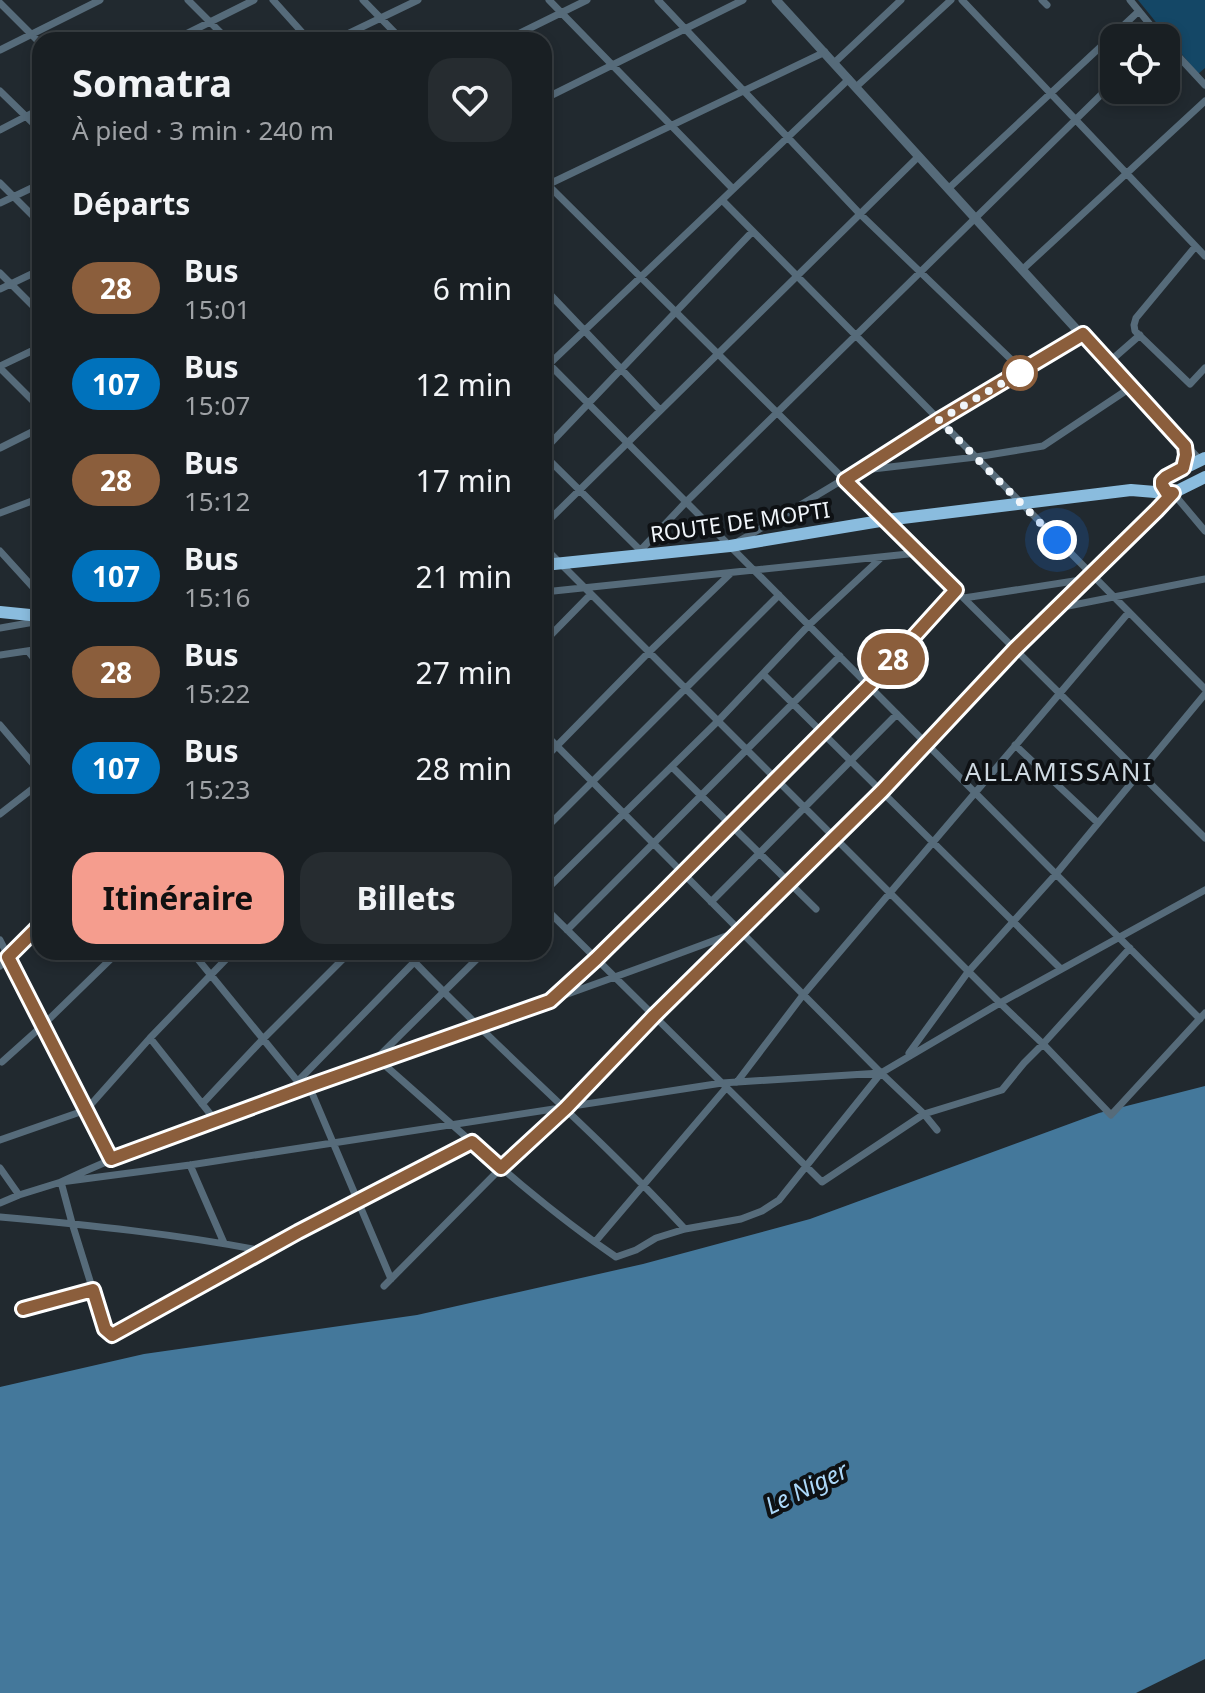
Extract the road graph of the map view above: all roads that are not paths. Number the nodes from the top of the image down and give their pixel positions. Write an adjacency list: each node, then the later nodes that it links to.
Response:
1 (100, 0): 23 (street)
2 (188, 0): 20 (street)
3 (254, 0): 20 (street)
4 (273, 0): 26 (street)
5 (363, 0): 19 (street)
6 (418, 0): 19 (street)
7 (549, 0): 18 (street)
8 (587, 0): 18 (street)
9 (658, 0): 22 (street)
10 (743, 0): 22 (street)
11 (776, 0): 32 (street)
12 (901, 0): 34 (street)
13 (951, 0): 38 (street)
14 (962, 0): 41 (street)
15 (1130, 0): 17 (street)
16 (0, 3): 30 (street)
17 (1139, 11): 21 (street); 41 (street)
18 (562, 13): 29 (street); 35 (street)
19 (380, 18): 27 (street); 28 (street)
20 (211, 21): 24 (street); 25 (street)
21 (1149, 24)
22 (686, 29): 35 (street); 39 (street)
23 (35, 32)
24 (190, 32)
25 (221, 32)
26 (302, 32)
27 (351, 32)
28 (394, 32)
29 (523, 32)
30 (31, 34): 31 (street)
31 (0, 50)
32 (825, 52): 34 (street); 39 (street)
33 (1180, 58): 37 (street)
34 (834, 63): 36 (street)
35 (613, 65): 42 (street); 49 (street)
36 (849, 79): 38 (street); 51 (street)
37 (1205, 85)
38 (856, 87): 52 (street)
39 (744, 90): 49 (street); 51 (street)
40 (0, 91): 46 (street)
41 (1050, 94): 48 (street); 57 (street)
42 (552, 95)
43 (1100, 96): 48 (street)
44 (1205, 101): 53 (street)
45 (32, 113): 46 (street)
46 (27, 116): 47 (street); 50 (street)
47 (32, 121)
48 (1075, 121): 53 (street); 65 (street)
49 (672, 125): 54 (street); 58 (street)
50 (0, 130)
51 (788, 137): 58 (street); 63 (street)
52 (919, 156): 57 (street); 63 (street)
53 (1126, 174): 67 (street); 69 (street)
54 (552, 181)
55 (0, 183): 60 (street)
56 (32, 188): 60 (street)
57 (949, 188): 65 (street)
58 (733, 189): 61 (street)
59 (552, 191): 73 (street)
60 (14, 197): 62 (street); 64 (street)
61 (722, 200): 66 (street); 73 (street)
62 (0, 203)
63 (860, 214): 71 (street); 74 (street)
64 (32, 215)
65 (976, 218): 69 (street); 71 (street)
66 (752, 232): 74 (street); 79 (street)
67 (1195, 247): 68 (street); 82 (street)
68 (1205, 256)
69 (1023, 269): 81 (street)
70 (0, 273): 75 (street)
71 (920, 273): 83 (street); 92 (street)
72 (32, 274): 75 (street)
73 (641, 277): 79 (street); 80 (street)
74 (796, 277): 83 (street); 85 (street)
75 (11, 284): 76 (street); 78 (street)
76 (0, 289)
77 (552, 296): 80 (street)
78 (32, 305)
79 (675, 313): 85 (street); 91 (street)
80 (585, 330): 86 (street); 91 (street)
81 (1083, 334): 87 (street); 92 (street)
82 (1140, 335): 87 (street); 89 (street)
83 (856, 337): 97 (street); 98 (street)
84 (32, 351): 88 (street)
85 (718, 354): 96 (street); 97 (street)
86 (552, 359)
87 (1108, 363): 93 (street)
88 (0, 367): 94 (street)
89 (1205, 368)
90 (552, 370): 95 (street)
91 (621, 370): 95 (street); 96 (street)
92 (1023, 371): 98 (street)
93 (1130, 388): 102 (street); 104 (street)
94 (32, 400)
95 (588, 404): 100 (street); 101 (street)
96 (660, 410): 101 (street)
97 (778, 413): 110 (street); 116 (street)
98 (939, 420): 104 (street); 108 (street)
99 (32, 432): 103 (street)
100 (552, 443)
101 (627, 443): 112 (street); 116 (street)
102 (1185, 446): 105 (street); 107 (street)
103 (0, 448)
104 (976, 457): 108 (street); 117 (street)
105 (1203, 459): 107 (highway, ROUTE DE MOPTI)
106 (552, 460): 112 (street)
107 (1183, 468): 109 (highway, ROUTE DE MOPTI)
108 (859, 471): 110 (street)
109 (1166, 477): 113 (highway, ROUTE DE MOPTI); 114 (highway)
110 (845, 480): 120 (street); 122 (street)
111 (1205, 480): 114 (highway)
112 (580, 490): 119 (street); 124 (street)
113 (1131, 490): 114 (highway, ROUTE DE MOPTI); 117 (highway, ROUTE DE MOPTI)
114 (1170, 493): 121 (street); 132 (street)
115 (32, 501): 118 (street)
116 (686, 502): 122 (street); 124 (street)
117 (1023, 505): 120 (highway, ROUTE DE MOPTI); 132 (street)
118 (0, 513)
119 (552, 517)
120 (886, 520): 122 (highway, ROUTE DE MOPTI); 125 (street)
121 (1205, 531)
122 (730, 546): 124 (highway, ROUTE DE MOPTI); 130 (street)
123 (0, 551): 134 (street)
124 (638, 553): 128 (highway, ROUTE DE MOPTI)
125 (918, 553): 127 (street); 135 (street)
126 (552, 556): 128 (street)
127 (882, 557): 130 (street); 146 (street)
128 (559, 563): 129 (highway, ROUTE DE MOPTI); 136 (street)
129 (552, 564)
130 (755, 571): 131 (street); 138 (street)
131 (731, 574): 136 (street); 152 (street)
132 (1089, 577): 139 (street); 140 (street); 141 (street)
133 (1205, 579): 140 (street)
134 (32, 586)
135 (956, 590): 139 (street); 157 (street)
136 (588, 591): 137 (street); 148 (street); 152 (street)
137 (552, 592)
138 (779, 595): 146 (street); 158 (street)
139 (964, 598): 149 (street)
140 (1115, 598): 141 (street); 143 (street)
141 (1058, 608): 149 (street)
142 (0, 612): 144 (highway)
143 (1129, 612): 159 (street); 160 (street)
144 (32, 617)
145 (32, 620): 147 (street)
146 (809, 625): 155 (street); 156 (street)
147 (0, 628)
148 (552, 633)
149 (1015, 649): 160 (street); 169 (street)
150 (32, 650): 151 (street)
151 (28, 651): 153 (street); 154 (street)
152 (649, 652): 158 (street); 171 (street)
153 (0, 655)
154 (32, 656)
155 (840, 656): 157 (street); 161 (street)
156 (763, 674): 161 (street); 163 (street)
157 (869, 686): 162 (street); 165 (street)
158 (684, 688): 163 (street); 179 (street)
159 (1205, 692): 177 (street)
160 (1059, 693): 170 (street); 177 (street)
161 (794, 704): 165 (street); 172 (street)
162 (897, 714): 169 (street); 174 (street)
163 (718, 721): 172 (street); 176 (street)
164 (0, 725): 166 (street)
165 (822, 732): 174 (street); 178 (street)
166 (9, 736): 168 (street); 175 (street)
167 (552, 741): 171 (street)
168 (0, 742)
169 (927, 744): 181 (street); 182 (street)
170 (1015, 745): 182 (street); 188 (street)
171 (557, 746): 173 (street); 179 (street)
172 (747, 750): 178 (street); 183 (street)
173 (552, 751)
174 (851, 761): 181 (street); 184 (street)
175 (32, 763)
176 (672, 767): 183 (street); 186 (street)
177 (1140, 773): 188 (street); 191 (street)
178 (775, 779): 184 (street); 189 (street)
179 (592, 782): 186 (street); 187 (street)
180 (32, 789): 185 (street)
181 (882, 791): 190 (street); 192 (street)
182 (975, 792): 192 (street); 196 (street)
183 (702, 796): 189 (street); 193 (street)
184 (804, 808): 190 (street); 194 (street)
185 (0, 814)
186 (624, 814): 193 (street); 198 (street)
187 (552, 822)
188 (1098, 823): 196 (street)
189 (731, 824): 194 (street); 195 (street)
190 (835, 838): 197 (street); 200 (street)
191 (1205, 838)
192 (933, 842): 200 (street); 204 (street)
193 (654, 844): 195 (street); 205 (street)
194 (759, 853): 197 (street); 201 (street)
195 (683, 873): 201 (street); 212 (street)
196 (1056, 874): 204 (street); 208 (street)
197 (789, 882): 202 (street); 206 (street)
198 (552, 884)
199 (1205, 890): 208 (street)
200 (889, 892): 221 (street); 225 (street)
201 (711, 902): 206 (street)
202 (816, 909)
203 (552, 915): 205 (street)
204 (1013, 922): 220 (street); 221 (street)
205 (567, 930): 212 (street)
206 (740, 931): 223 (street); 225 (street); 228 (street)
207 (32, 933): 211 (street)
208 (1120, 938): 210 (street); 220 (street)
209 (0, 940): 211 (street)
210 (1130, 948): 229 (street); 234 (street)
211 (8, 957): 219 (street); 230 (street)
212 (596, 959): 223 (street); 226 (street)
213 (110, 960): 230 (street)
214 (199, 960): 222 (street)
215 (225, 960): 222 (street)
216 (342, 960): 233 (street)
217 (476, 960): 224 (street)
218 (415, 962): 224 (street); 241 (street)
219 (0, 966)
220 (1061, 969): 227 (street)
221 (968, 972): 227 (street); 235 (street)
222 (210, 974): 232 (street); 233 (street)
223 (616, 978): 226 (street); 228 (street)
224 (445, 992): 231 (street); 238 (street)
225 (803, 995): 239 (street); 240 (street)
226 (550, 1001): 231 (street)
227 (1000, 1003): 234 (street); 235 (street)
228 (654, 1016): 242 (street); 244 (street)
229 (1203, 1016): 234 (street)
230 (42, 1026): 237 (street); 245 (street)
231 (478, 1027): 236 (street); 244 (street)
232 (150, 1038): 243 (street); 245 (street)
233 (263, 1039): 241 (street); 243 (street)
234 (1043, 1044): 246 (street)
235 (907, 1057): 239 (street)
236 (380, 1061): 238 (street); 248 (street)
237 (2, 1062)
238 (371, 1064): 241 (street)
239 (881, 1073): 240 (street); 246 (street); 255 (street)
240 (737, 1082): 242 (street)
241 (303, 1085): 247 (street); 252 (street)
242 (724, 1085): 244 (street); 255 (street); 259 (street)
243 (202, 1104): 247 (street)
244 (566, 1108): 248 (street); 257 (street); 259 (street)
245 (86, 1110): 250 (street); 253 (street)
246 (924, 1114): 249 (street); 255 (street)
247 (215, 1120): 253 (street)
248 (453, 1125): 251 (street); 252 (street)
249 (937, 1130)
250 (0, 1140)
251 (472, 1142): 257 (street); 261 (street)
252 (334, 1143): 254 (street); 261 (street)
253 (111, 1159): 258 (street)
254 (190, 1165): 258 (street); 267 (street)
255 (805, 1165): 265 (street)
256 (0, 1168): 260 (street)
257 (501, 1168): 266 (street); 269 (street)
258 (61, 1182): 260 (street); 264 (street)
259 (643, 1185): 265 (street); 266 (street)
260 (19, 1195): 262 (street)
261 (357, 1202): 268 (street); 269 (street)
262 (0, 1203)
263 (0, 1217): 264 (street)
264 (72, 1223): 267 (street); 271 (street)
265 (685, 1229): 266 (street)
266 (595, 1242)
267 (224, 1243): 268 (street)
268 (264, 1251): 271 (street)
269 (391, 1279): 270 (street)
270 (384, 1286)
271 (93, 1290): 272 (street)
272 (23, 1309)

